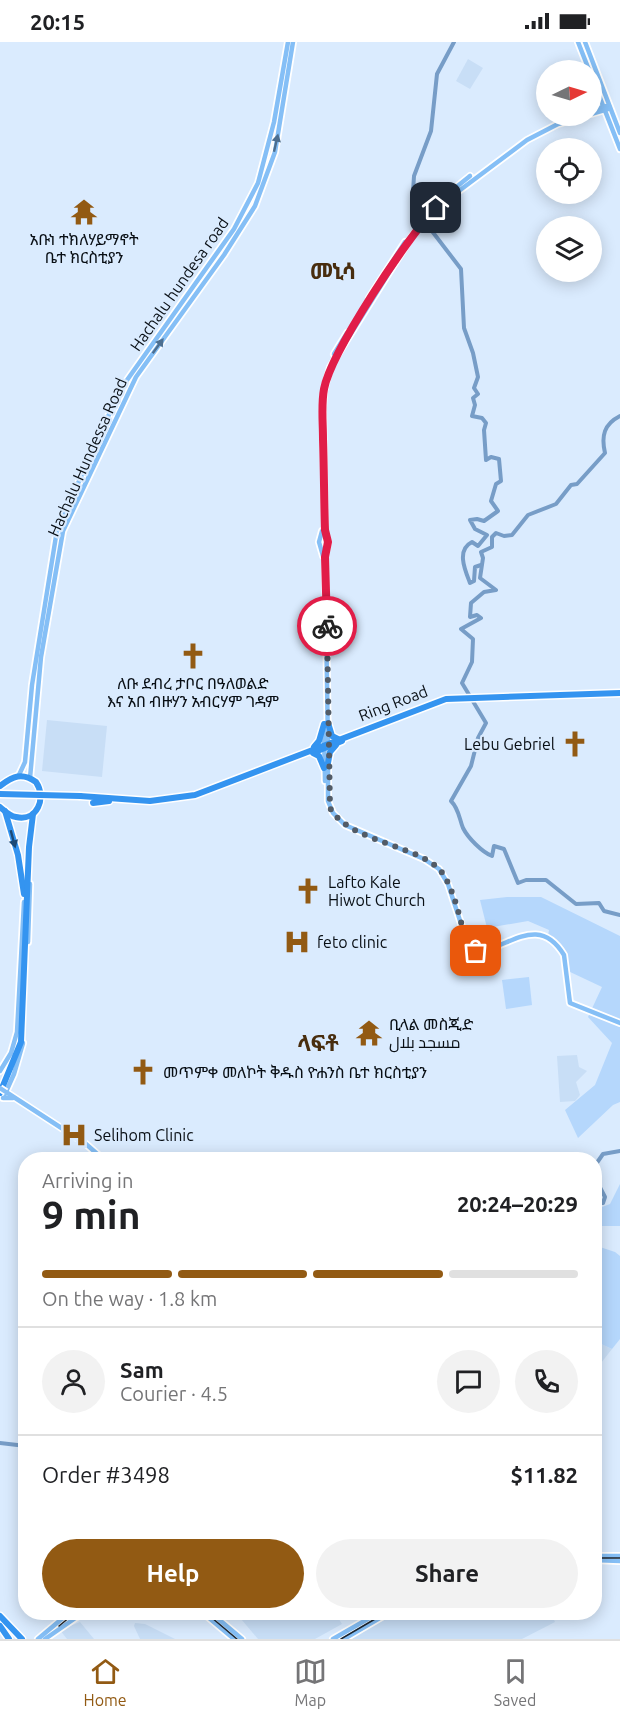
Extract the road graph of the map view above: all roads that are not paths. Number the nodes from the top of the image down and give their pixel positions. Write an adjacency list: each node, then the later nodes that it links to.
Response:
1 (288, 42): 6 (main road, Hachalu hundesa road)
2 (293, 42): 7 (main road, Hachalu Hundessa Road)
3 (578, 42): 5 (main road)
4 (585, 42): 9 (main road)
5 (585, 60)
6 (281, 82): 7 (main road); 10 (main road, Hachalu hundesa road)
7 (286, 85): 10 (main road, Hachalu Hundessa Road)
8 (602, 102): 9 (main road)
9 (604, 107): 13 (main road); 14 (main road)
10 (277, 124): 16 (main road, Hachalu hundesa road); 17 (main road, Hachalu Hundessa Road, one-way to 10)
11 (548, 126): 15 (main road)
12 (555, 126): 15 (main road)
13 (620, 133)
14 (620, 149)
15 (510, 150): 23 (main road)
16 (171, 317): 17 (main road); 18 (main road, Hachalu hundesa road)
17 (175, 322): 19 (main road, Hachalu Hundessa Road, one-way to 17)
18 (139, 362): 19 (main road); 20 (main road, Hachalu hundesa road)
19 (144, 365): 20 (main road, Hachalu Hundessa Road)
20 (52, 569): 21 (main road, Hachalu Hundessa Road)
21 (39, 655): 28 (main road); 29 (main road, Hachalu Hundessa Road)
22 (620, 694): 24 (highway, Ring Road)
23 (326, 723): 24 (highway); 25 (main road); 26 (highway)
24 (338, 741): 25 (highway, Ring Road); 27 (highway)
25 (326, 746): 26 (highway, Ring Road); 27 (main road)
26 (312, 752): 27 (highway); 33 (highway, Ring Road)
27 (326, 766): 39 (main road)
28 (19, 775): 29 (highway); 30 (highway)
29 (30, 778): 36 (highway)
30 (2, 784): 32 (highway)
31 (94, 795): 33 (highway)
32 (0, 796): 33 (highway, Ring Road, bridge); 35 (highway)
33 (109, 800): 34 (highway)
34 (93, 803)
35 (3, 809): 36 (highway); 38 (highway, one-way to 38)
36 (33, 814): 37 (highway)
37 (31, 836): 43 (highway); 43 (main road)
38 (24, 902): 42 (main road); 43 (highway)
39 (468, 951): 40 (main road); 41 (main road)
40 (462, 957)
41 (620, 1023)
42 (0, 1071)
43 (3, 1092): 44 (main road); 44 (main road)
44 (13, 1097): 45 (main road)
45 (94, 1152)
46 (620, 1556): 47 (main road)
47 (602, 1557)
48 (602, 1559): 49 (main road)
49 (620, 1561)
50 (0, 1616): 61 (highway)
51 (60, 1620): 62 (main road)
52 (73, 1620): 63 (main road)
53 (211, 1620): 64 (main road)
54 (219, 1620): 65 (main road)
55 (366, 1620): 66 (main road)
56 (376, 1620): 67 (main road)
57 (0, 1626): 60 (highway)
58 (0, 1633): 59 (highway)
59 (4, 1639)
60 (9, 1639)
61 (22, 1639)
62 (36, 1639)
63 (47, 1639)
64 (234, 1639)
65 (242, 1639)
66 (333, 1639)
67 (344, 1639)

